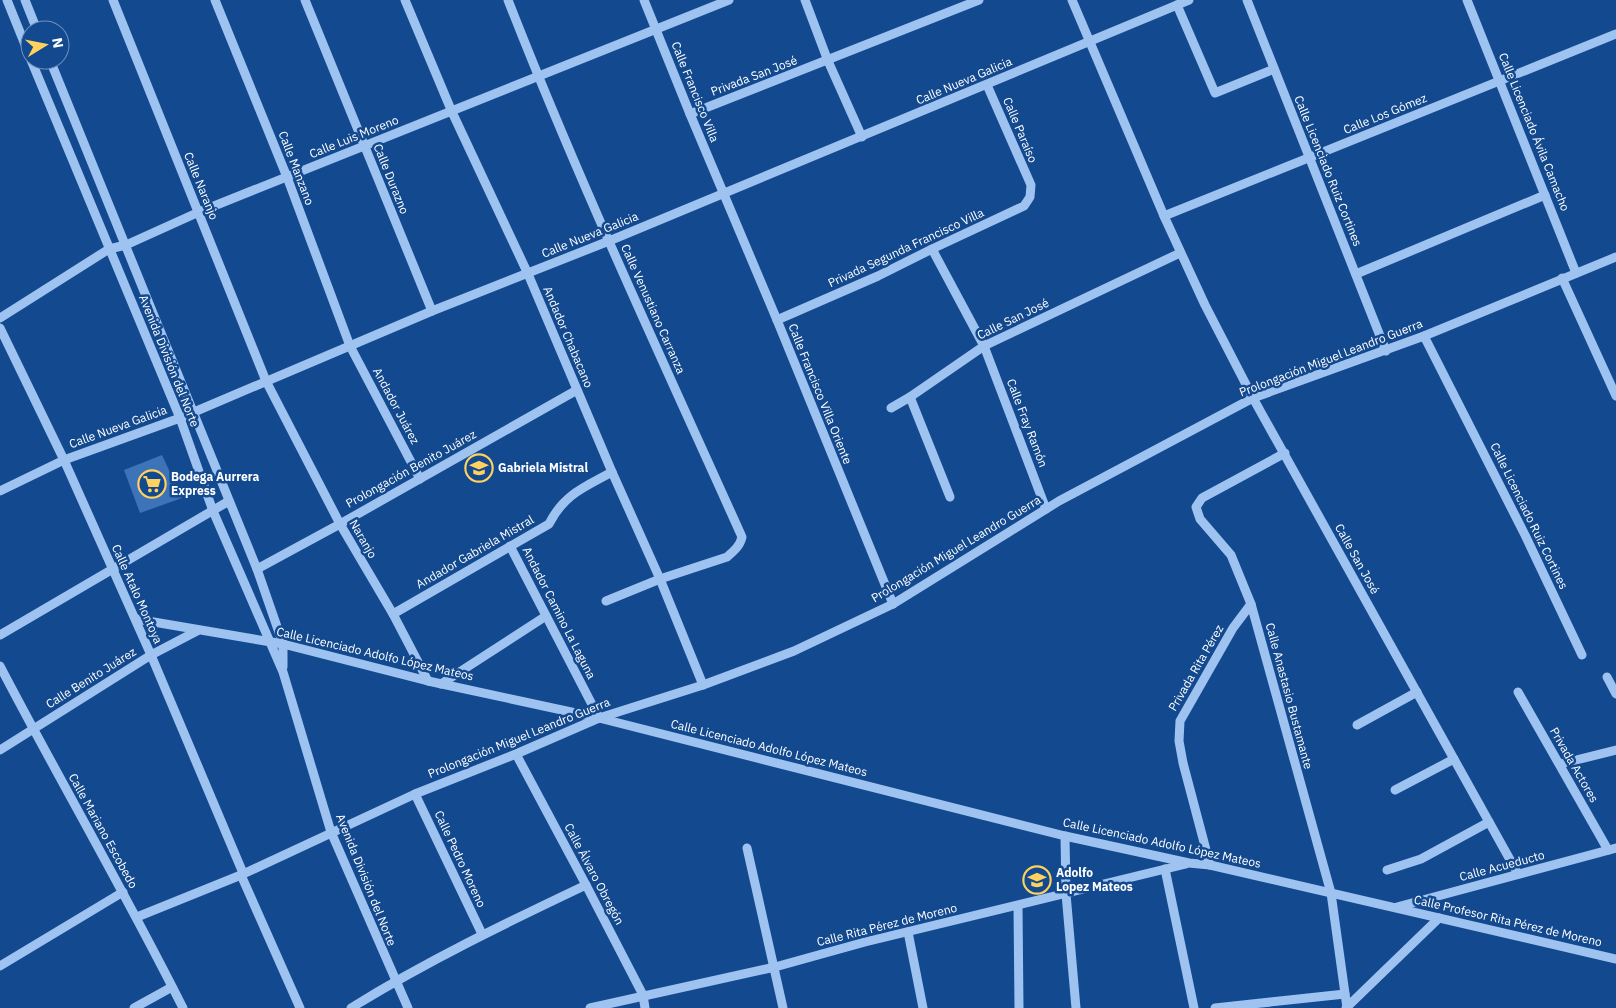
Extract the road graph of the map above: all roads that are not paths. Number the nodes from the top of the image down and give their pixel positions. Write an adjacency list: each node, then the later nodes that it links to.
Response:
1 (7, 0): 19 (street, Avenida División del Norte)
2 (25, 0): 17 (street)
3 (113, 0): 38 (street, Calle Naranjo)
4 (215, 0): 34 (street, Calle Manzano)
5 (305, 0): 32 (street, Calle Durazno)
6 (405, 0): 29 (street, Andador Chabacano)
7 (508, 0): 26 (street, Calle Venustiano Carranza)
8 (644, 0): 18 (street, Calle Francisco Villa)
9 (729, 0): 18 (street, Calle Luis Moreno)
10 (805, 0): 22 (street)
11 (979, 0): 22 (street)
12 (1072, 0): 21 (street, Calle San José)
13 (1189, 0): 16 (street, Calle Nueva Galicia)
14 (1247, 0): 23 (street, Calle Licenciado Ruiz Cortines)
15 (1467, 0): 27 (street, Calle Licenciado Ávila Camacho)
16 (1177, 5): 21 (street, Calle Nueva Galicia); 23 (street)
17 (33, 20)
18 (656, 30): 26 (street, Calle Luis Moreno); 30 (street, Calle Francisco Villa)
19 (20, 31)
20 (1616, 34): 27 (street, Calle Los Gómez)
21 (1089, 43): 28 (street, Calle Nueva Galicia); 39 (street, Calle San José)
22 (828, 61): 30 (street, Privada San José); 31 (street)
23 (1274, 69): 33 (street, Calle Licenciado Ruiz Cortines)
24 (36, 70): 42 (street, Avenida División del Norte)
25 (54, 70): 41 (street, Avenida División del Norte)
26 (538, 77): 29 (street, Calle Luis Moreno); 40 (street, Calle Venustiano Carranza)
27 (1500, 81): 33 (street, Calle Los Gómez); 37 (street, Calle Licenciado Ávila Camacho)
28 (987, 85): 31 (street, Calle Nueva Galicia); 35 (street, Calle Paraíso)
29 (452, 112): 32 (street, Calle Luis Moreno); 47 (street, Andador Chabacano)
30 (690, 114): 36 (street, Calle Francisco Villa)
31 (862, 137): 36 (street, Calle Nueva Galicia)
32 (364, 147): 34 (street, Calle Luis Moreno); 50 (street, Calle Durazno)
33 (1309, 158): 39 (street, Calle Los Gómez); 48 (street, Calle Licenciado Ruiz Cortines)
34 (287, 177): 38 (street, Calle Luis Moreno); 55 (street, Calle Manzano)
35 (1030, 185): 43 (street, Privada Segunda Francisco Villa)
36 (725, 194): 40 (street, Calle Nueva Galicia); 52 (street, Calle Francisco Villa Oriente)
37 (1546, 195): 46 (street, Calle Licenciado Ávila Camacho); 48 (street)
38 (199, 212): 41 (street, Calle Luis Moreno); 58 (street, Calle Naranjo)
39 (1164, 216): 44 (street, Calle San José)
40 (609, 242): 47 (street, Calle Nueva Galicia); 79 (street, Calle Venustiano Carranza)
41 (126, 245): 42 (street, Calle Luis Moreno); 64 (street, Avenida División del Norte)
42 (109, 249): 51 (street, Calle Luis Moreno); 65 (street, Avenida División del Norte)
43 (932, 249): 52 (street, Privada Segunda Francisco Villa); 56 (street, Calle Fray Ramón)
44 (1180, 253): 56 (street, Calle San José); 62 (street, Calle San José)
45 (1616, 257): 46 (street, Prolongación Miguel Leandro Guerra)
46 (1576, 273): 49 (street, Prolongación Miguel Leandro Guerra)
47 (528, 274): 50 (street, Calle Nueva Galicia); 59 (street, Andador Chabacano)
48 (1356, 274): 57 (street, Calle Licenciado Ruiz Cortines)
49 (1562, 278): 54 (street, Prolongación Miguel Leandro Guerra); 60 (street)
50 (432, 311): 55 (street, Calle Nueva Galicia)
51 (0, 318)
52 (778, 320): 81 (street, Calle Francisco Villa Oriente)
53 (0, 328): 67 (street, Calle Atalo Montoya)
54 (1424, 336): 57 (street, Prolongación Miguel Leandro Guerra); 90 (street, Calle Licenciado Ruiz Cortines)
55 (350, 346): 58 (street, Calle Nueva Galicia); 69 (street, Andador Juárez)
56 (984, 346): 61 (street, Calle San José); 73 (street, Calle Fray Ramón)
57 (1386, 351): 62 (street, Prolongación Miguel Leandro Guerra)
58 (266, 381): 64 (street, Calle Nueva Galicia); 75 (street, Naranjo)
59 (577, 390): 68 (street, Andador Chabacano); 69 (street, Prolongación Benito Juárez)
60 (1616, 396)
61 (910, 397): 63 (street, Calle San José); 71 (street)
62 (1253, 398): 66 (street, Calle San José); 73 (street, Prolongación Miguel Leandro Guerra)
63 (891, 408)
64 (193, 411): 65 (street, Calle Nueva Galicia); 72 (street, Avenida División del Norte)
65 (180, 418): 67 (street, Calle Nueva Galicia); 74 (street, Avenida División del Norte)
66 (1285, 453): 82 (street, Calle Anastasio Bustamante); 98 (street, Calle San José)
67 (64, 460): 70 (street, Calle Nueva Galicia); 77 (street, Calle Atalo Montoya)
68 (612, 472): 76 (street, Andador Gabriela Mistral); 79 (street, Andador Chabacano)
69 (420, 479): 75 (street, Prolongación Benito Juárez)
70 (0, 492)
71 (950, 497)
72 (229, 502): 74 (street); 78 (street, Avenida División del Norte)
73 (1046, 509): 81 (street, Prolongación Miguel Leandro Guerra)
74 (213, 511): 77 (street); 88 (street, Avenida División del Norte)
75 (340, 524): 78 (street, Prolongación Benito Juárez); 83 (street, Naranjo)
76 (510, 546): 83 (street, Andador Gabriela Mistral); 84 (street, Andador Camino La Laguna)
77 (112, 569): 85 (street, Calle Atalo Montoya); 87 (street)
78 (257, 569): 89 (street, Avenida División del Norte)
79 (660, 579): 80 (street); 97 (street, Andador Chabacano)
80 (606, 601)
81 (893, 604): 97 (street, Prolongación Miguel Leandro Guerra)
82 (1251, 604): 117 (street, Privada Rita Pérez); 124 (street, Calle Anastasio Bustamante)
83 (393, 614): 95 (street, Naranjo)
84 (546, 616): 96 (street); 101 (street, Andador Camino La Laguna)
85 (136, 619): 86 (street, Calle Licenciado Adolfo López Mateos); 91 (street, Calle Atalo Montoya)
86 (197, 631): 88 (street, Calle Licenciado Adolfo López Mateos); 91 (street, Calle Benito Juárez)
87 (0, 636)
88 (271, 642): 89 (street, Calle Licenciado Adolfo López Mateos); 93 (street, Avenida División del Norte)
89 (283, 644): 93 (street, Avenida División del Norte); 95 (street, Calle Licenciado Adolfo López Mateos)
90 (1582, 654)
91 (152, 655): 103 (street, Calle Benito Juárez); 120 (street, Calle Atalo Montoya)
92 (0, 666): 103 (street, Calle Mariano Escobedo)
93 (284, 672): 112 (street, Avenida División del Norte)
94 (1607, 677): 100 (street)
95 (428, 681): 96 (street, Calle Licenciado Adolfo López Mateos)
96 (441, 684): 101 (street, Calle Licenciado Adolfo López Mateos)
97 (703, 685): 101 (street, Prolongación Miguel Leandro Guerra)
98 (1417, 692): 102 (street); 107 (street, Calle San José)
99 (1518, 692): 108 (street, Privada Actores)
100 (1616, 694)
101 (599, 718): 106 (street, Prolongación Miguel Leandro Guerra); 113 (street, Calle Licenciado Adolfo López Mateos)
102 (1357, 725)
103 (33, 730): 104 (street, Calle Benito Juárez); 123 (street, Calle Mariano Escobedo)
104 (0, 750)
105 (1616, 750): 108 (street)
106 (516, 754): 110 (street, Prolongación Miguel Leandro Guerra); 122 (street, Calle Álvaro Obregón)
107 (1454, 759): 109 (street); 111 (street, Calle San José)
108 (1560, 764): 115 (street, Privada Actores)
109 (1395, 790)
110 (415, 794): 112 (street, Prolongación Miguel Leandro Guerra); 131 (street, Calle Pedro Moreno)
111 (1489, 822): 119 (street); 121 (street, Calle San José)
112 (331, 832): 120 (street, Prolongación Miguel Leandro Guerra); 135 (street, Avenida División del Norte)
113 (1065, 836): 116 (street, Calle Licenciado Adolfo López Mateos); 125 (street)
114 (747, 848): 134 (street)
115 (1612, 849): 121 (street, Calle Acueducto)
116 (1189, 863): 117 (street, Calle Licenciado Adolfo López Mateos); 118 (street, Calle Rita Pérez de Moreno)
117 (1210, 865): 124 (street, Calle Licenciado Adolfo López Mateos)
118 (1165, 869): 125 (street, Calle Rita Pérez de Moreno); 150 (street)
119 (1387, 870)
120 (242, 874): 128 (street, Prolongación Miguel Leandro Guerra); 141 (street, Calle Atalo Montoya)
121 (1518, 874): 127 (street, Calle Acueducto)
122 (586, 885): 131 (street); 138 (street, Calle Álvaro Obregón)
123 (123, 892): 128 (street, Calle Mariano Escobedo); 133 (street)
124 (1331, 893): 127 (street, Calle Licenciado Adolfo López Mateos); 137 (street, Calle Anastasio Bustamante)
125 (1066, 894): 126 (street, Calle Rita Pérez de Moreno); 149 (street)
126 (1018, 906): 130 (street, Calle Rita Pérez de Moreno); 148 (street)
127 (1394, 908): 129 (street, Calle Profesor Rita Pérez de Moreno)
128 (137, 917): 136 (street, Calle Mariano Escobedo)
129 (1439, 918): 132 (street, Calle Profesor Rita Pérez de Moreno); 152 (street)
130 (908, 932): 134 (street, Calle Rita Pérez de Moreno); 147 (street)
131 (482, 934): 135 (street)
132 (1616, 959)
133 (0, 966)
134 (775, 967): 138 (street, Calle Rita Pérez de Moreno); 146 (street)
135 (395, 981): 142 (street); 143 (street, Avenida División del Norte)
136 (172, 987): 139 (street); 140 (street, Calle Mariano Escobedo)
137 (1345, 994): 151 (street); 152 (street, Calle Anastasio Bustamante)
138 (643, 995): 144 (street, Calle Rita Pérez de Moreno); 145 (street, Calle Álvaro Obregón)
139 (134, 1008)
140 (183, 1008)
141 (300, 1008)
142 (351, 1008)
143 (408, 1008)
144 (590, 1008)
145 (645, 1008)
146 (783, 1008)
147 (923, 1008)
148 (1019, 1008)
149 (1076, 1008)
150 (1194, 1008)
151 (1215, 1008)
152 (1347, 1008)

